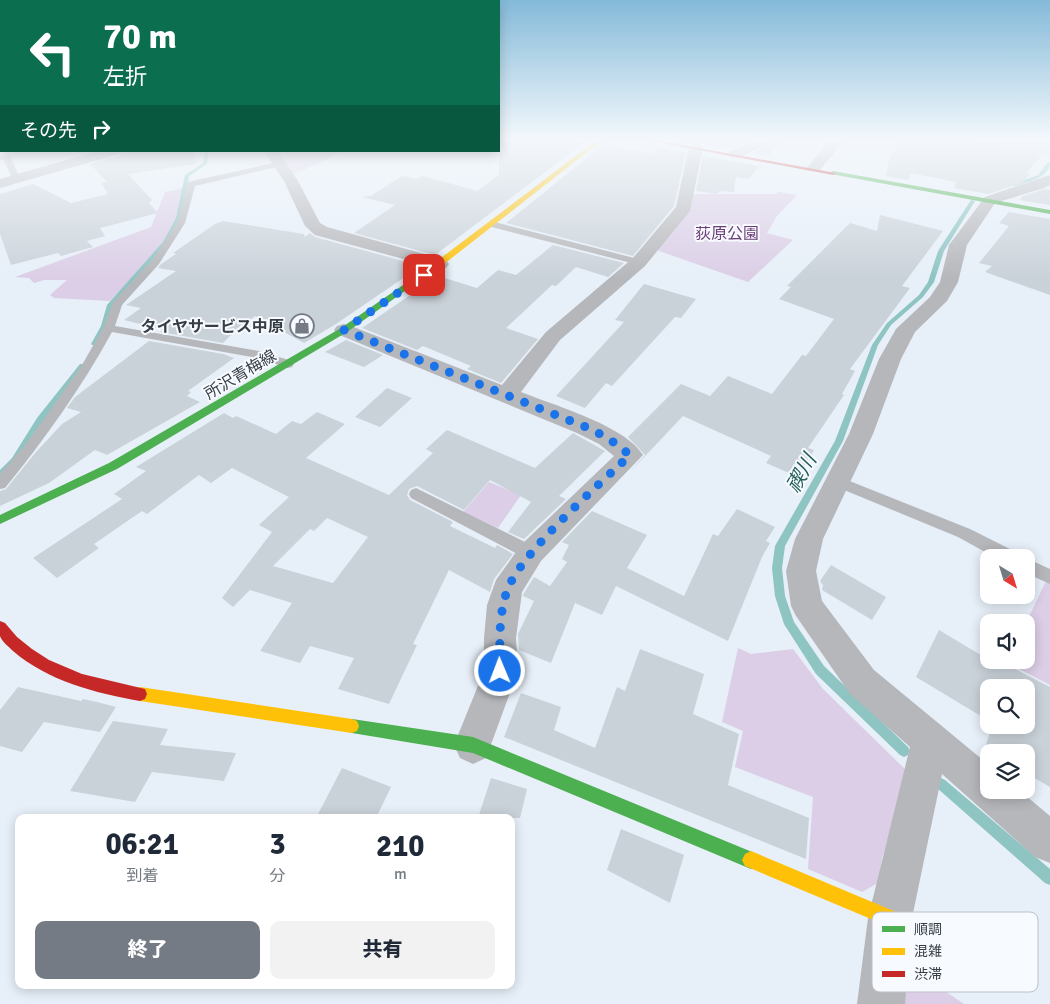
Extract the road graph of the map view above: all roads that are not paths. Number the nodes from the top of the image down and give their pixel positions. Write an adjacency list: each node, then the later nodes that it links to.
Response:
1 (191, 186): 12 (lane)
2 (293, 186): 11 (street)
3 (540, 186): 9 (street, 所沢青梅線)
4 (688, 186): 10 (street)
5 (912, 186): 7 (street)
6 (1036, 186): 7 (street)
7 (990, 200): 8 (street); 16 (street)
8 (1050, 212)
9 (492, 224): 10 (lane); 11 (street, 所沢青梅線)
10 (639, 262): 15 (street)
11 (440, 264): 13 (street, 所沢青梅線)
12 (109, 328): 14 (lane); 17 (lane)
13 (344, 330): 14 (street, 所沢青梅線); 15 (street)
14 (288, 364): 19 (street, 所沢青梅線)
15 (506, 396): 21 (street)
16 (837, 481): 20 (lane); 25 (street)
17 (0, 484)
18 (416, 494): 21 (lane)
19 (0, 520)
20 (995, 549)
21 (531, 553): 26 (street)
22 (1035, 570): 23 (lane)
23 (1050, 577)
24 (0, 627): 26 (street)
25 (930, 741): 27 (street); 29 (street)
26 (473, 745): 28 (street)
27 (1050, 842)
28 (876, 912)
29 (891, 912)

